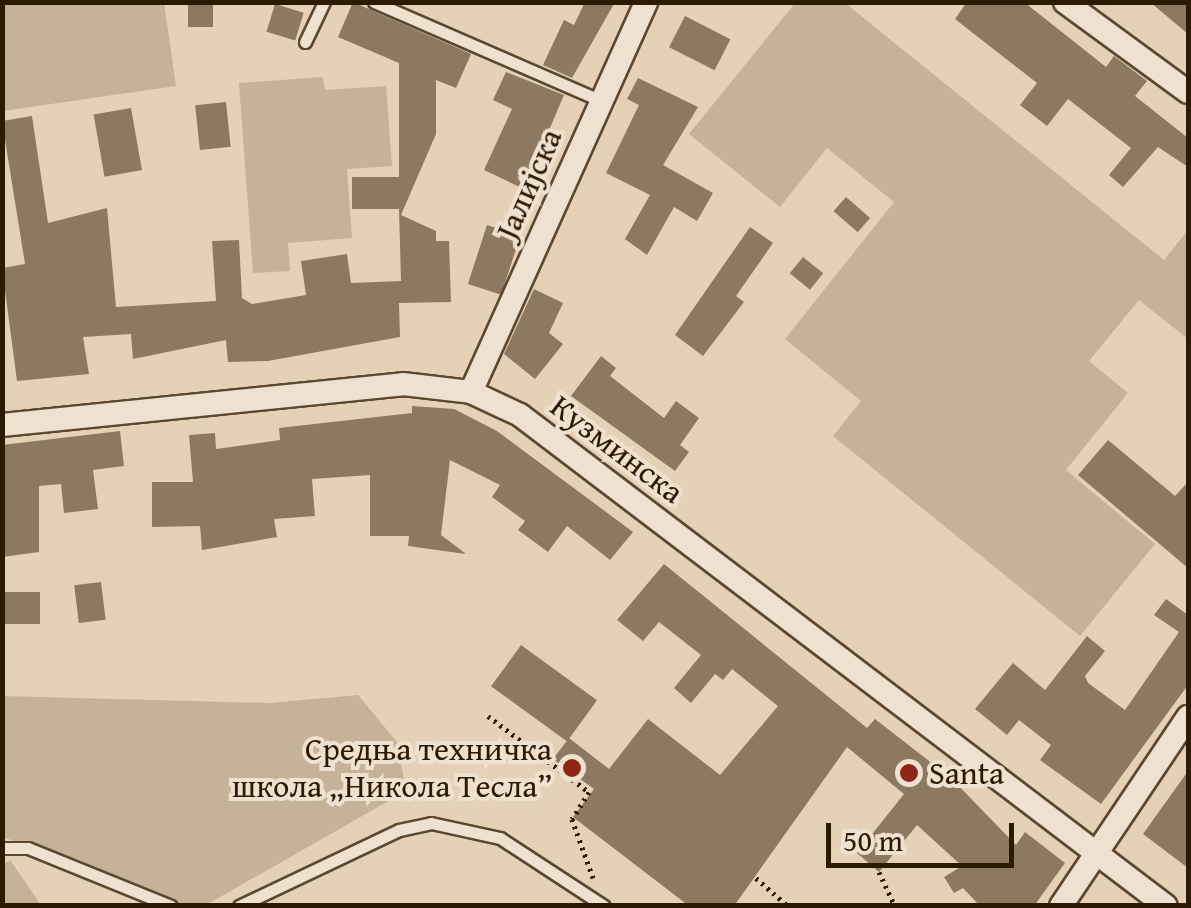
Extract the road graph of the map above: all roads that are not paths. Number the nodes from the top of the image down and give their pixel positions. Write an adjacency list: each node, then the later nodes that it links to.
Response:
1 (324, 2): 5 (lane)
2 (374, 2): 7 (lane)
3 (646, 2): 7 (street, Јалијска)
4 (1075, 5): 6 (street)
5 (305, 42)
6 (1188, 92)
7 (602, 101): 8 (street, Јалијска)
8 (471, 392): 9 (street, Кузминска); 12 (street, Кузминска)
9 (2, 425)
10 (1188, 717): 12 (street)
11 (2, 848): 14 (lane)
12 (1094, 852): 16 (street); 17 (street, Кузминска)
13 (604, 905): 15 (lane)
14 (171, 906)
15 (239, 906)
16 (1061, 906)
17 (1166, 906)

